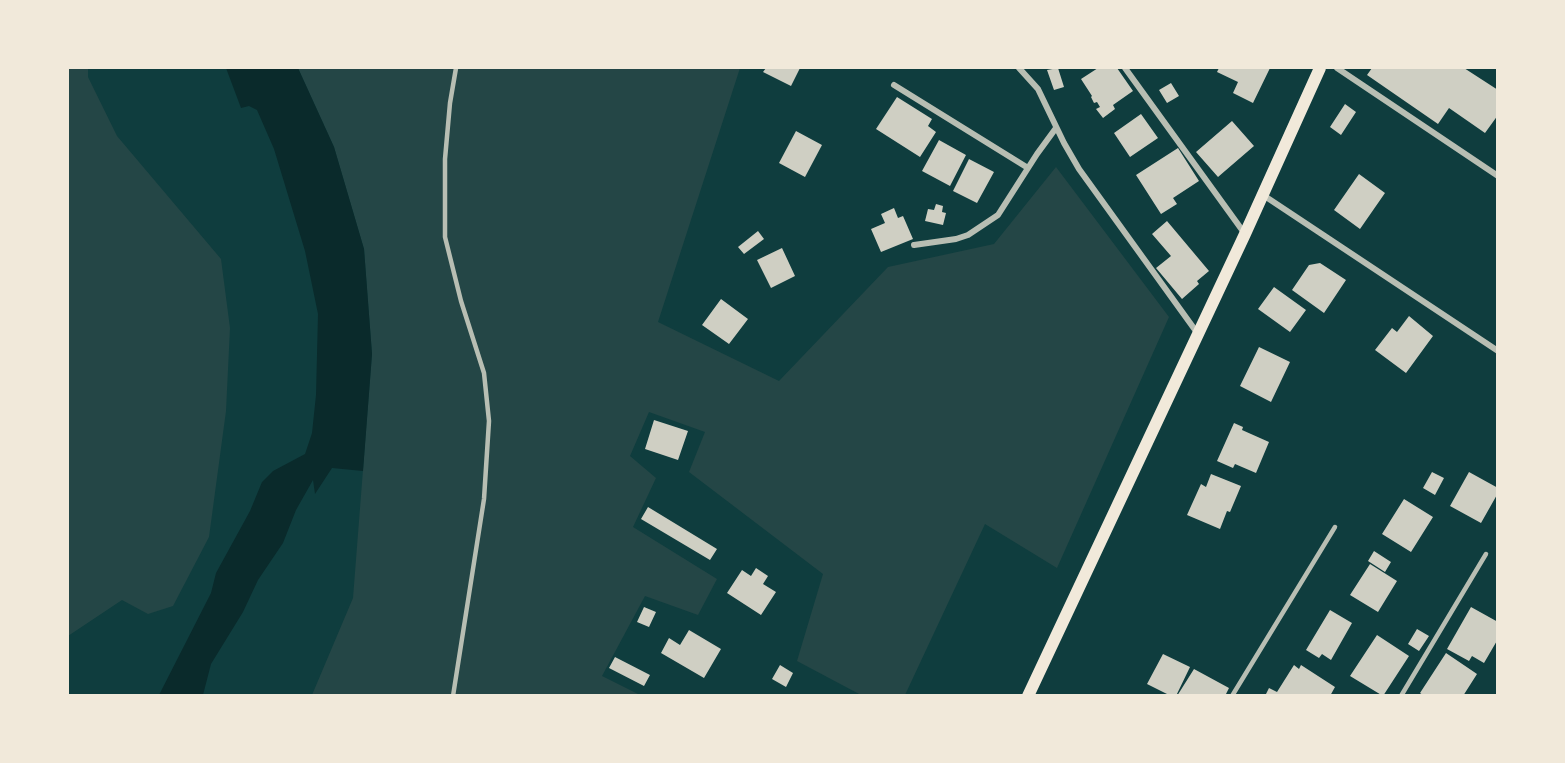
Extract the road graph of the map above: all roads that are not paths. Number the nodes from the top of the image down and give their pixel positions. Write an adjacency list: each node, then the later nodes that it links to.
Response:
1 (456, 68): 17 (lane)
2 (1019, 68): 7 (street)
3 (1125, 68): 11 (street)
4 (1320, 68): 10 (main road)
5 (1337, 68): 9 (street)
6 (894, 85): 8 (street)
7 (1056, 128): 8 (street); 13 (street)
8 (1028, 168): 12 (street)
9 (1497, 176)
10 (1263, 194): 11 (main road); 14 (street)
11 (1245, 234): 13 (main road)
12 (914, 245)
13 (1198, 334): 18 (main road)
14 (1497, 351)
15 (1335, 527): 19 (lane)
16 (1486, 554): 20 (lane)
17 (453, 696)
18 (1028, 696)
19 (1232, 696)
20 (1401, 696)

